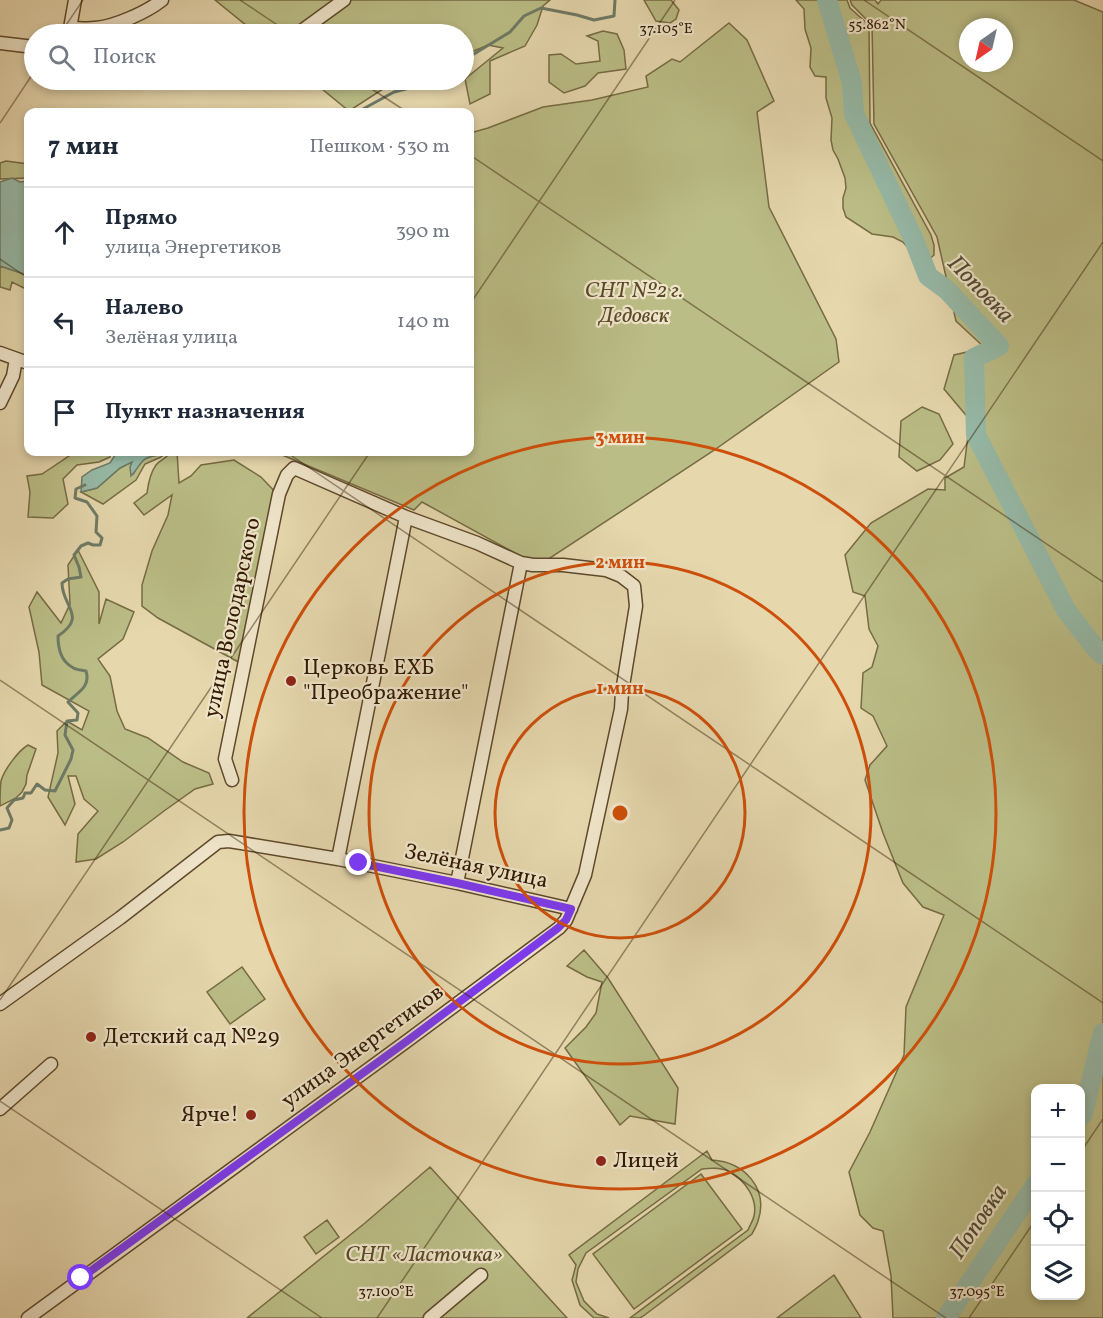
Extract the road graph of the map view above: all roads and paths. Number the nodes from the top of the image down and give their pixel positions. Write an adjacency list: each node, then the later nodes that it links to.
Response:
1 (75, 0): 4 (street)
2 (162, 0): 5 (street)
3 (343, 0): 6 (street)
4 (70, 24)
5 (112, 24)
6 (311, 24)
7 (0, 43): 8 (street)
8 (24, 46)
9 (0, 353): 10 (street)
10 (22, 361): 11 (street)
11 (0, 403)
12 (406, 517): 13 (street); 14 (street, улица Володарского); 15 (street)
13 (521, 562): 16 (street); 17 (street, улица Энергетиков)
14 (232, 780)
15 (338, 859): 16 (street, Зелёная улица); 18 (street, Зелёная улица)
16 (457, 883): 17 (street, Зелёная улица)
17 (571, 909): 22 (street, улица Энергетиков)
18 (0, 1004)
19 (51, 1064): 20 (street)
20 (0, 1109)
21 (481, 1275): 23 (street)
22 (28, 1318)
23 (430, 1318)

